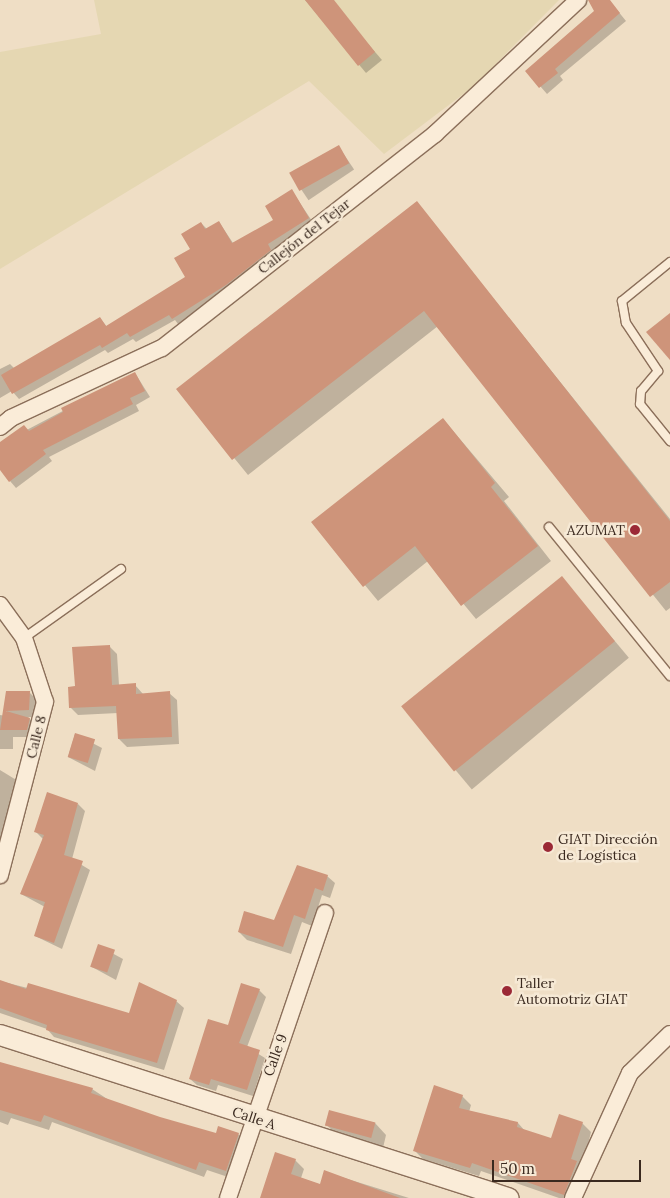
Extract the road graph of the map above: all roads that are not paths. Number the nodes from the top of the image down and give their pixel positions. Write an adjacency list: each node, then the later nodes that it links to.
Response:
1 (578, 0): 3 (street, Callejón del Tejar)
2 (670, 262): 4 (lane)
3 (0, 427)
4 (670, 442)
5 (549, 527): 9 (lane)
6 (121, 570): 8 (lane)
7 (0, 605): 8 (street, Calle 8)
8 (24, 638): 10 (street, Calle 8)
9 (670, 676)
10 (0, 875)
11 (325, 913): 14 (street, Calle 9)
12 (670, 1034): 17 (street)
13 (0, 1035): 14 (street, Calle A)
14 (252, 1118): 15 (street, Calle 9); 16 (street, Calle A)
15 (228, 1198)
16 (508, 1198)
17 (574, 1198)

